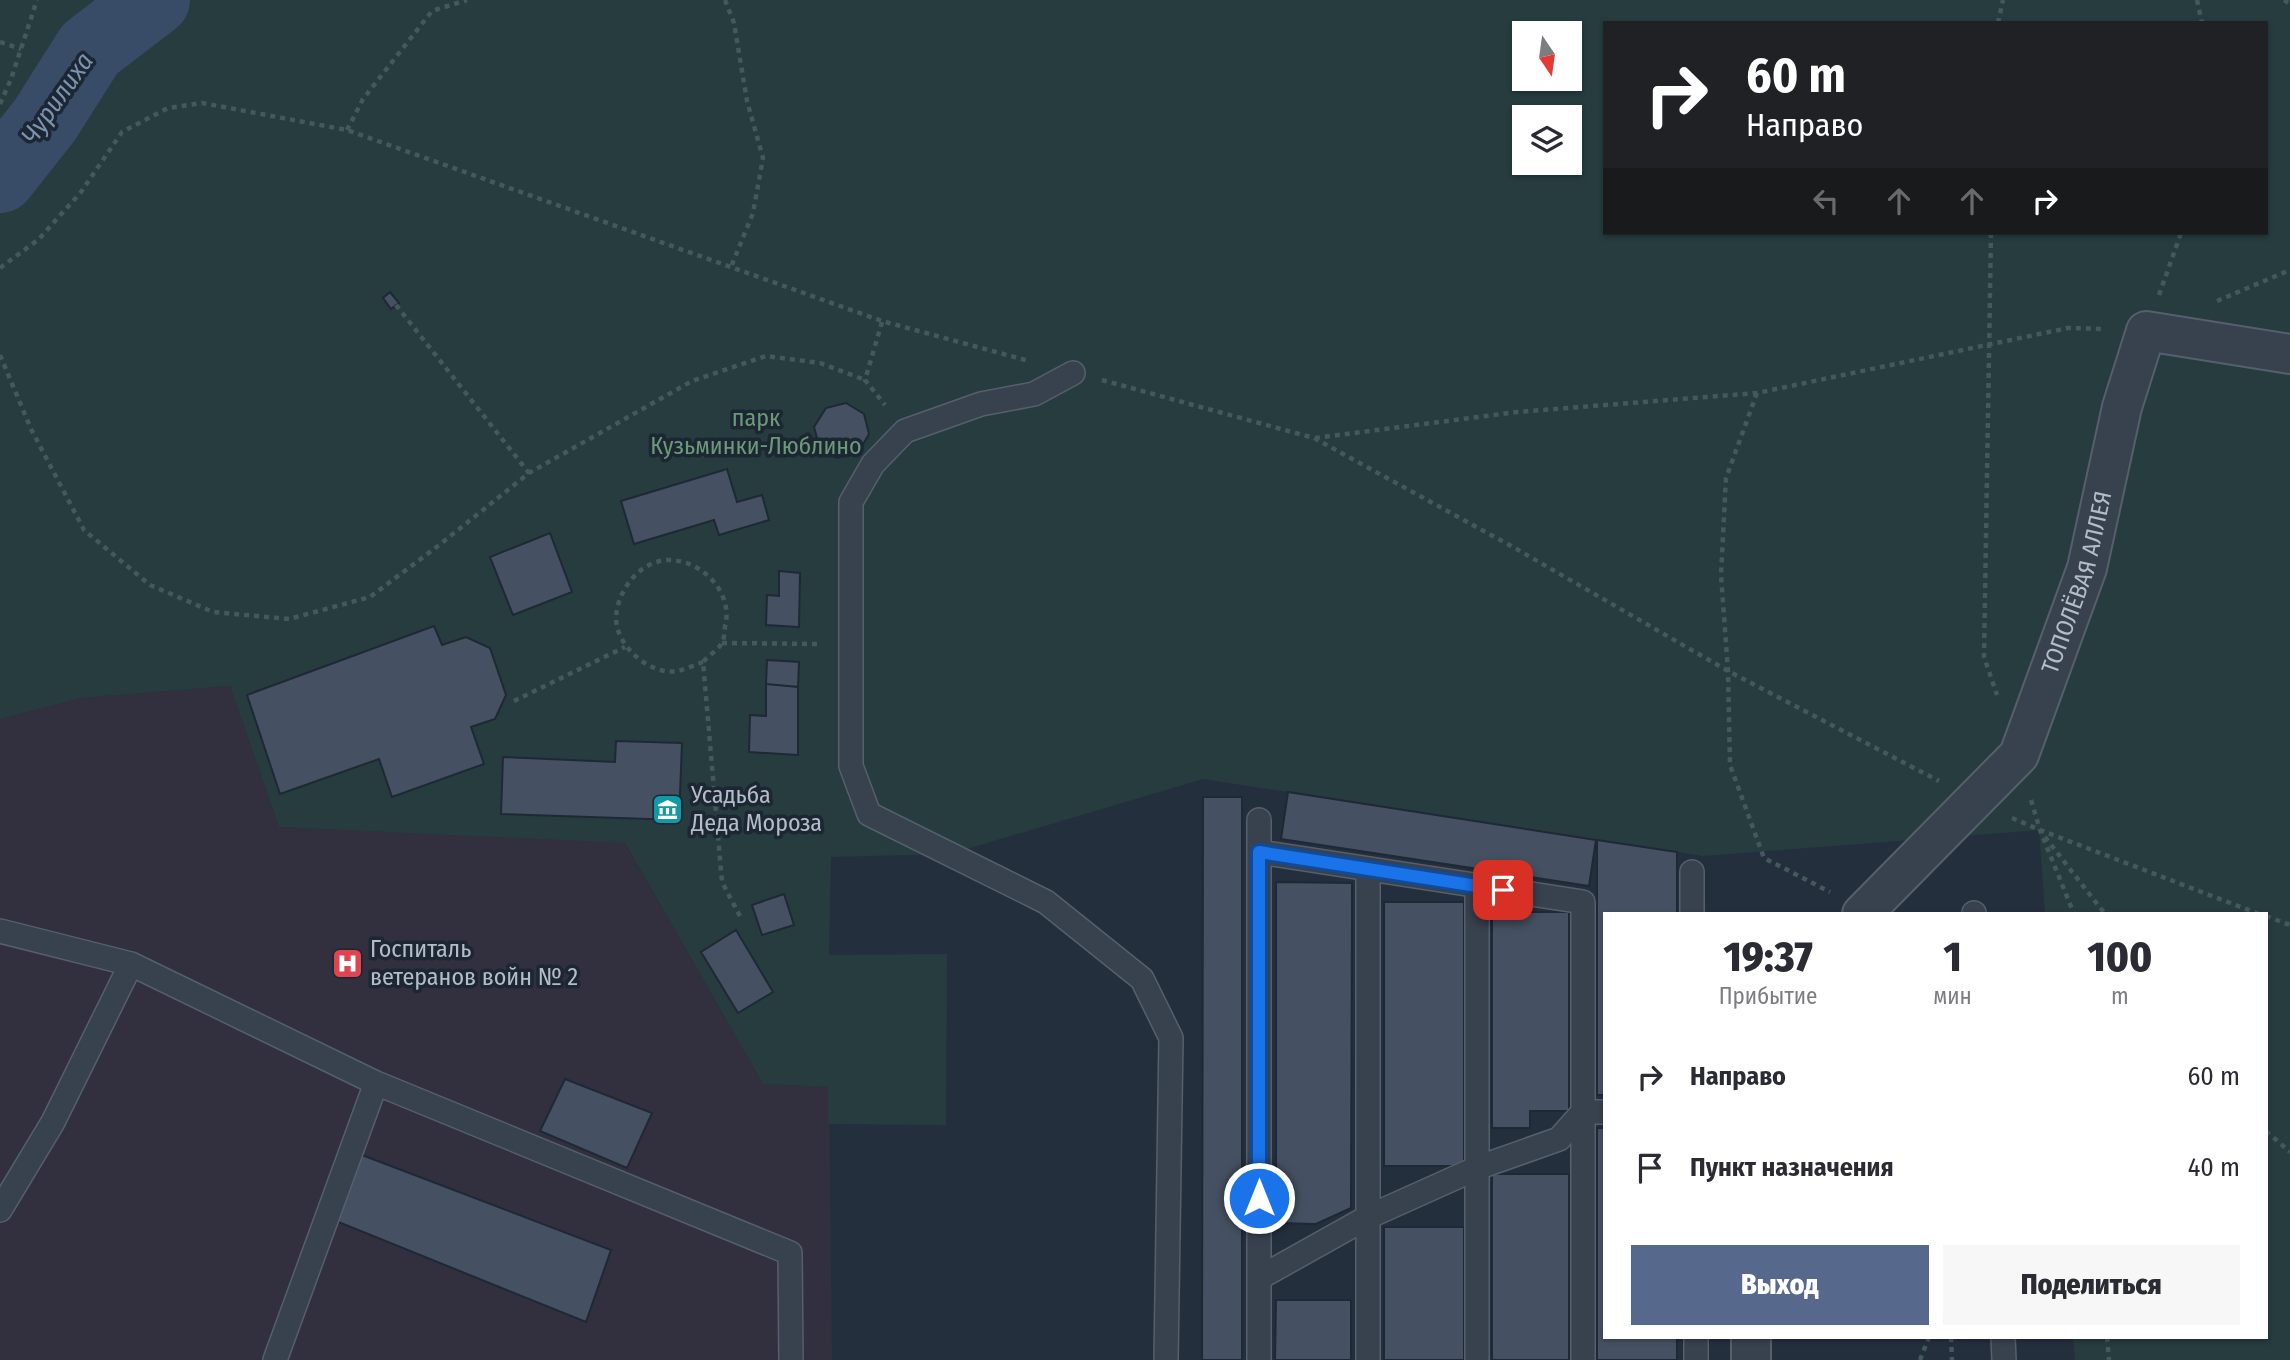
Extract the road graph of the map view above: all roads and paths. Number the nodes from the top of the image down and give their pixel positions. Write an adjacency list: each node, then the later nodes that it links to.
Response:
1 (37, 0): 11 (path)
2 (467, 0): 13 (path)
3 (724, 0): 16 (path)
4 (2003, 0): 8 (path)
5 (2197, 0): 9 (path)
6 (2284, 0): 7 (path)
7 (2290, 4)
8 (1998, 21)
9 (2202, 21)
10 (0, 42): 11 (path)
11 (22, 49): 12 (path)
12 (0, 104)
13 (346, 130): 16 (path); 17 (path)
14 (1991, 235): 22 (path)
15 (2180, 235): 21 (path)
16 (731, 267): 18 (path)
17 (0, 268)
18 (786, 286)
19 (396, 305): 29 (path)
20 (882, 321): 26 (path)
21 (2146, 331): 22 (path); 23 (street); 36 (street, ТОПОЛЁВАЯ АЛЛЕЯ)
22 (1987, 346): 27 (path); 36 (path)
23 (2290, 354)
24 (0, 355): 29 (path)
25 (1073, 373): 28 (lane)
26 (866, 380): 28 (path); 29 (path)
27 (1757, 393): 34 (path); 34 (path)
28 (905, 431): 31 (lane)
29 (529, 473)
30 (722, 643): 31 (path); 32 (path); 33 (path)
31 (851, 644): 70 (lane)
32 (625, 647): 33 (path); 35 (path)
33 (703, 662): 50 (path)
34 (1728, 671): 37 (path); 45 (path)
35 (513, 701)
36 (2019, 755): 37 (street, ТОПОЛЁВАЯ АЛЛЕЯ); 39 (path)
37 (1975, 800): 39 (path); 45 (street, ТОПОЛЁВАЯ АЛЛЕЯ)
38 (1259, 820): 40 (lane)
39 (2040, 830): 46 (path); 47 (path); 48 (path)
40 (1259, 852): 41 (lane); 61 (lane)
41 (1368, 869): 43 (lane); 60 (lane)
42 (1692, 872): 44 (lane)
43 (1477, 886): 55 (lane); 58 (lane)
44 (1692, 912)
45 (1863, 912)
46 (2073, 912)
47 (2103, 912)
48 (2254, 912)
49 (2268, 917): 51 (path)
50 (742, 919)
51 (2290, 925)
52 (0, 931): 53 (lane)
53 (131, 964): 54 (lane); 59 (lane)
54 (376, 1083): 68 (lane); 69 (lane)
55 (1594, 1112): 58 (lane); 74 (lane)
56 (2268, 1133): 57 (path)
57 (2290, 1152)
58 (1477, 1168): 60 (lane); 73 (lane)
59 (0, 1210)
60 (1368, 1217): 61 (lane); 72 (lane)
61 (1259, 1278): 71 (lane)
62 (1696, 1339): 75 (lane)
63 (1751, 1339): 76 (street)
64 (1928, 1339): 77 (path)
65 (1951, 1339): 78 (path)
66 (2003, 1339): 79 (lane)
67 (2107, 1339): 80 (path)
68 (275, 1360)
69 (791, 1360)
70 (1166, 1360)
71 (1259, 1360)
72 (1368, 1360)
73 (1476, 1360)
74 (1583, 1360)
75 (1696, 1360)
76 (1751, 1360)
77 (1920, 1360)
78 (1952, 1360)
79 (2004, 1360)
80 (2109, 1360)

